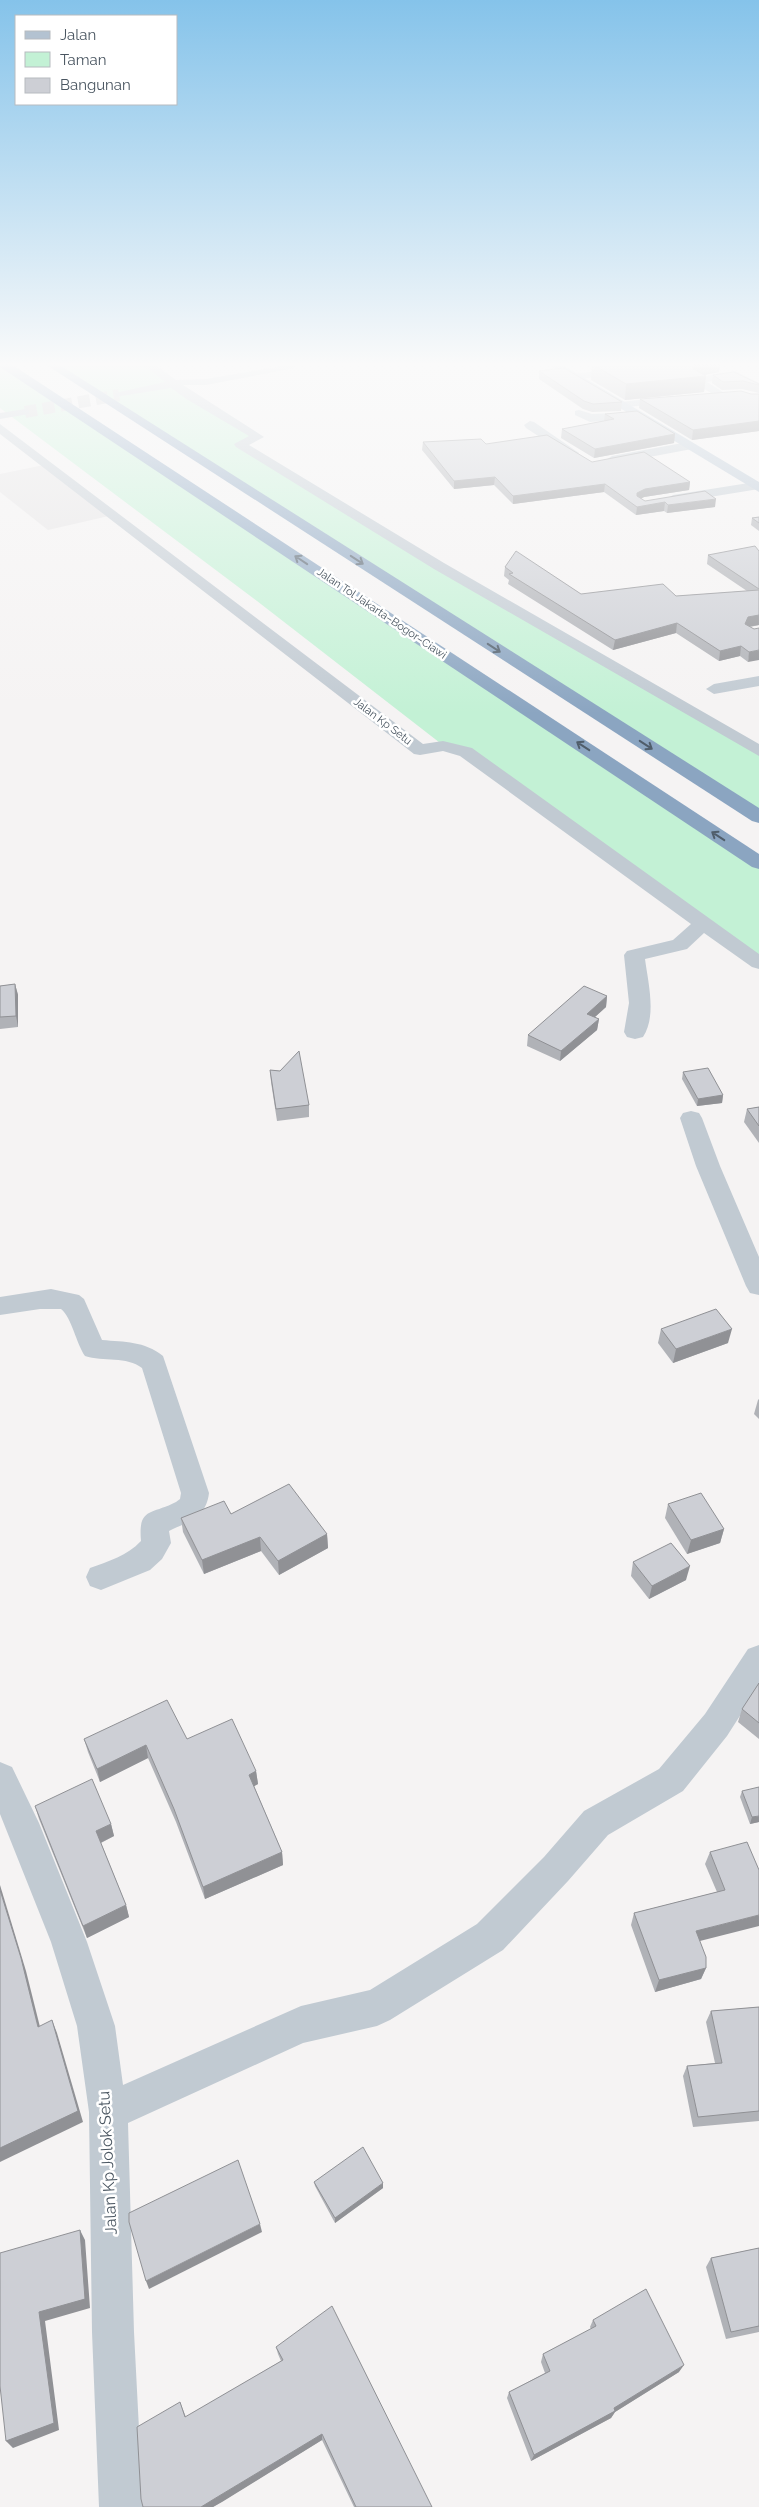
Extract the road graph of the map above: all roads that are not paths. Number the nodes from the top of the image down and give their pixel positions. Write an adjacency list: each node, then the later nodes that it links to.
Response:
1 (69, 481): 12 (street, Jalan Kp Setu)
2 (181, 481): 11 (highway, Jalan Tol Jakarta–Bogor–Ciawi, one-way to 2)
3 (234, 481): 10 (highway, one-way to 10)
4 (300, 481): 9 (street)
5 (757, 487): 6 (street)
6 (663, 500)
7 (759, 681): 8 (street)
8 (714, 690)
9 (759, 751)
10 (759, 817)
11 (759, 863)
12 (703, 923): 13 (street, Jalan Kp Setu); 14 (street)
13 (759, 963)
14 (635, 1032)
15 (691, 1118): 16 (street)
16 (759, 1286)
17 (0, 1306): 18 (street)
18 (102, 1577)
19 (759, 1659): 21 (street)
20 (0, 1778): 21 (street, Jalan Kp Jolok Setu)
21 (108, 2112): 22 (street, Jalan Kp Jolok Setu)
22 (121, 2507)

